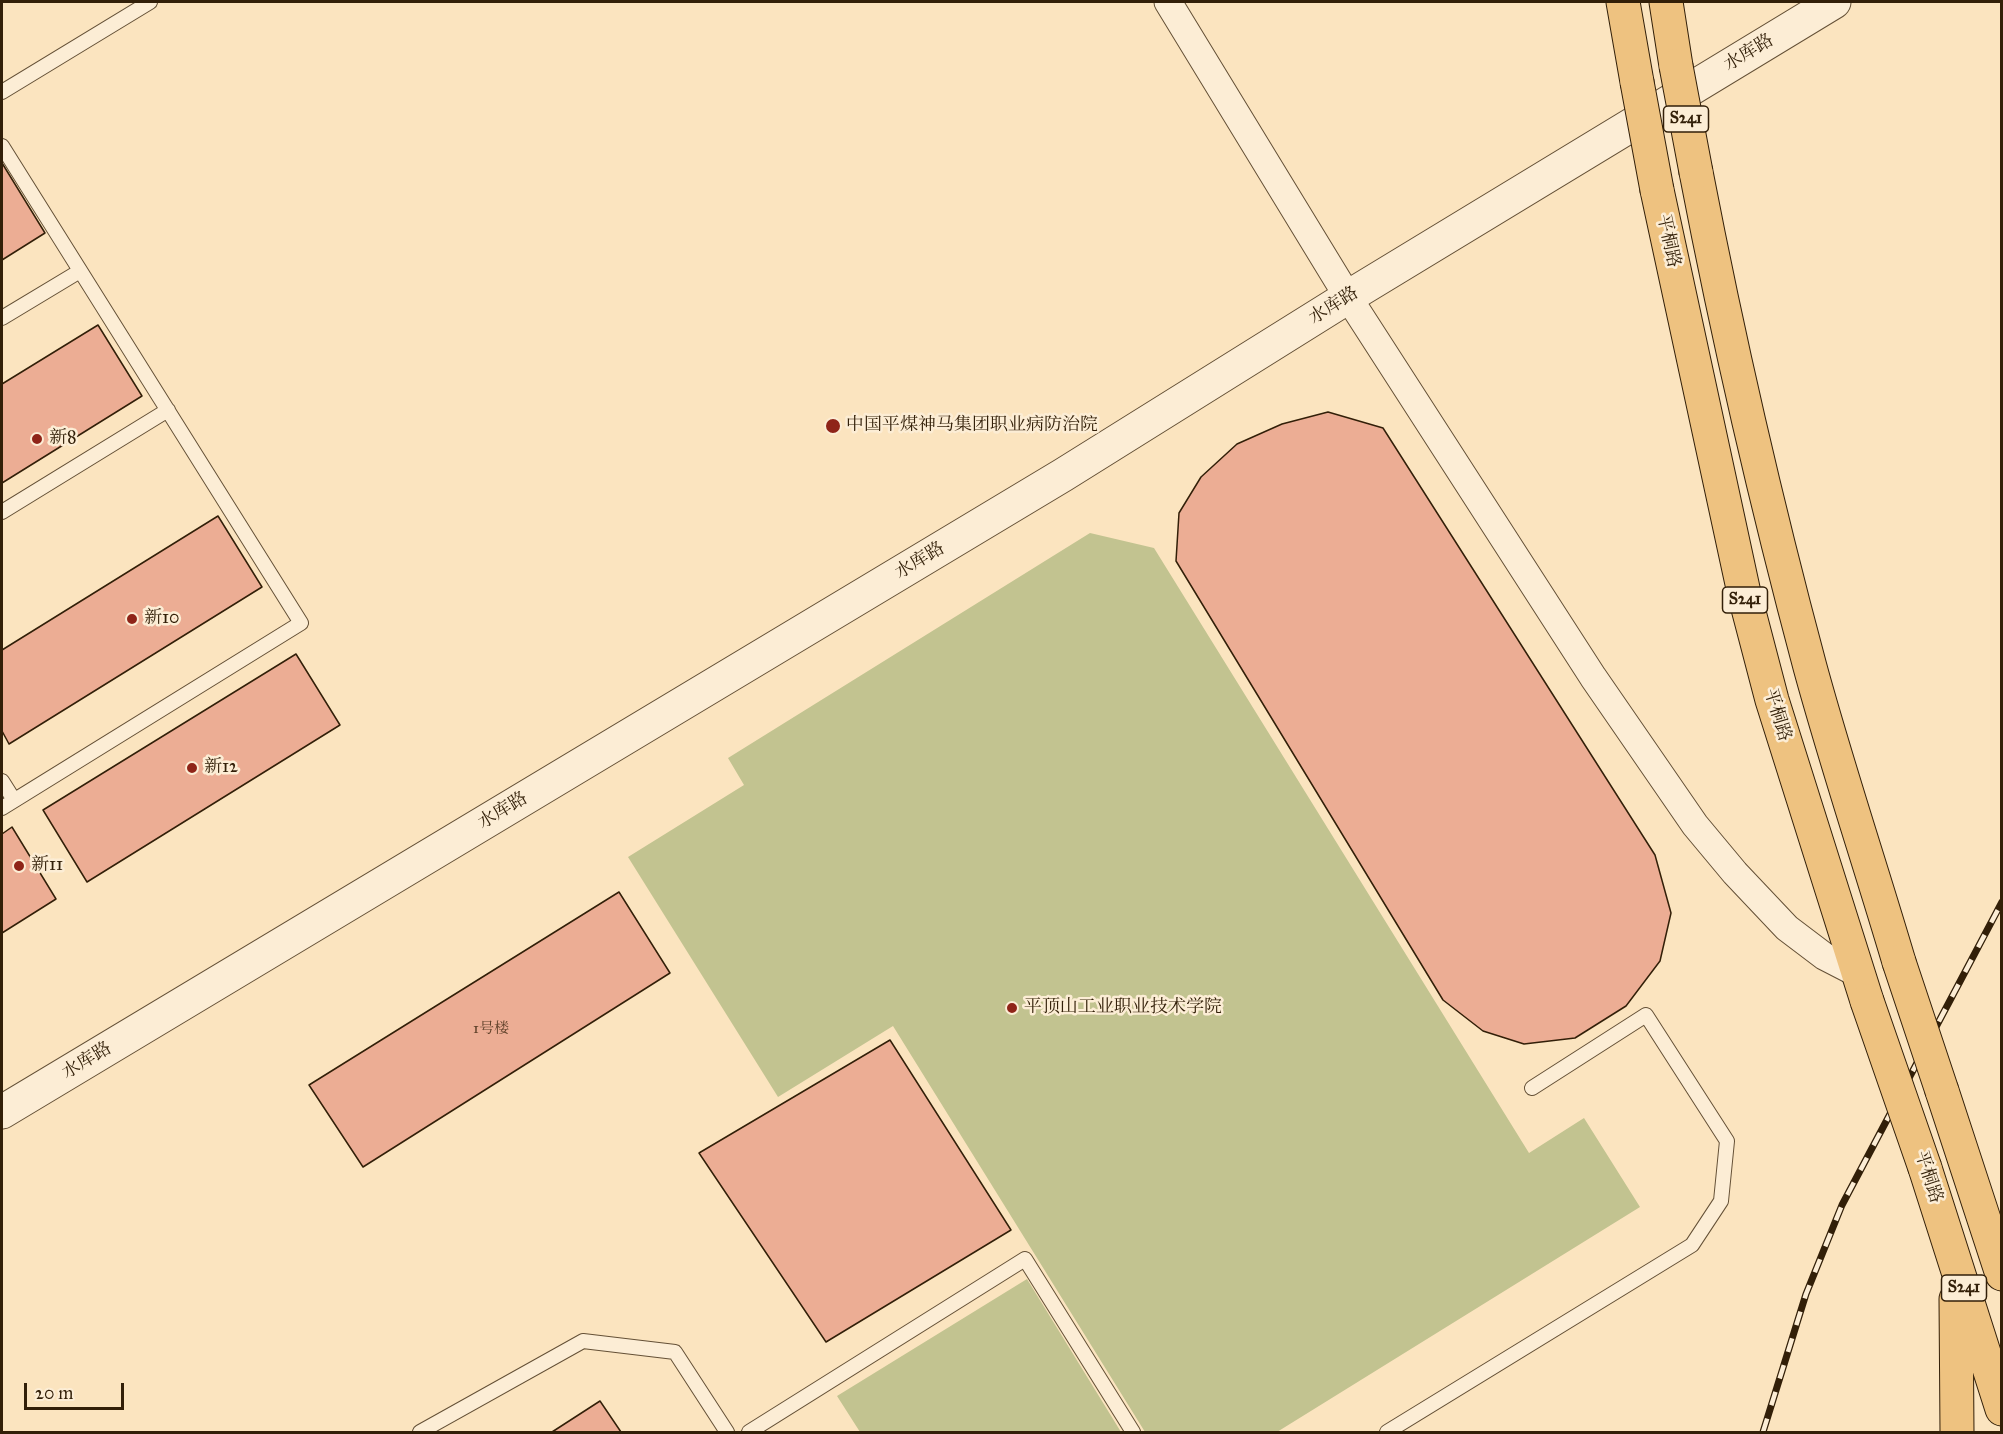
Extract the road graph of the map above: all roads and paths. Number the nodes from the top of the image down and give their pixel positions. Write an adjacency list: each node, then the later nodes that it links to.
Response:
1 (150, 2): 6 (lane)
2 (1168, 2): 9 (street)
3 (1623, 2): 16 (main road, 平桐路 / S241, bridge)
4 (1666, 2): 20 (main road, S241, bridge)
5 (1834, 2): 9 (street, 水库路)
6 (2, 92)
7 (2, 146): 8 (lane)
8 (80, 271): 10 (lane); 11 (lane)
9 (1348, 297): 16 (street); 18 (street, 水库路)
10 (2, 318)
11 (168, 410): 12 (lane); 14 (lane)
12 (2, 512)
13 (2, 780): 14 (lane)
14 (14, 800): 15 (lane)
15 (2, 808)
16 (1862, 987): 19 (main road, 平桐路 / S241, bridge)
17 (1532, 1088): 26 (lane)
18 (2, 1112)
19 (1956, 1261): 21 (main road, 平桐路 / S241); 27 (main road)
20 (2001, 1274)
21 (2001, 1409)
22 (420, 1432): 23 (lane)
23 (727, 1432)
24 (749, 1432): 25 (lane)
25 (1133, 1432)
26 (1387, 1432)
27 (1957, 1432)

